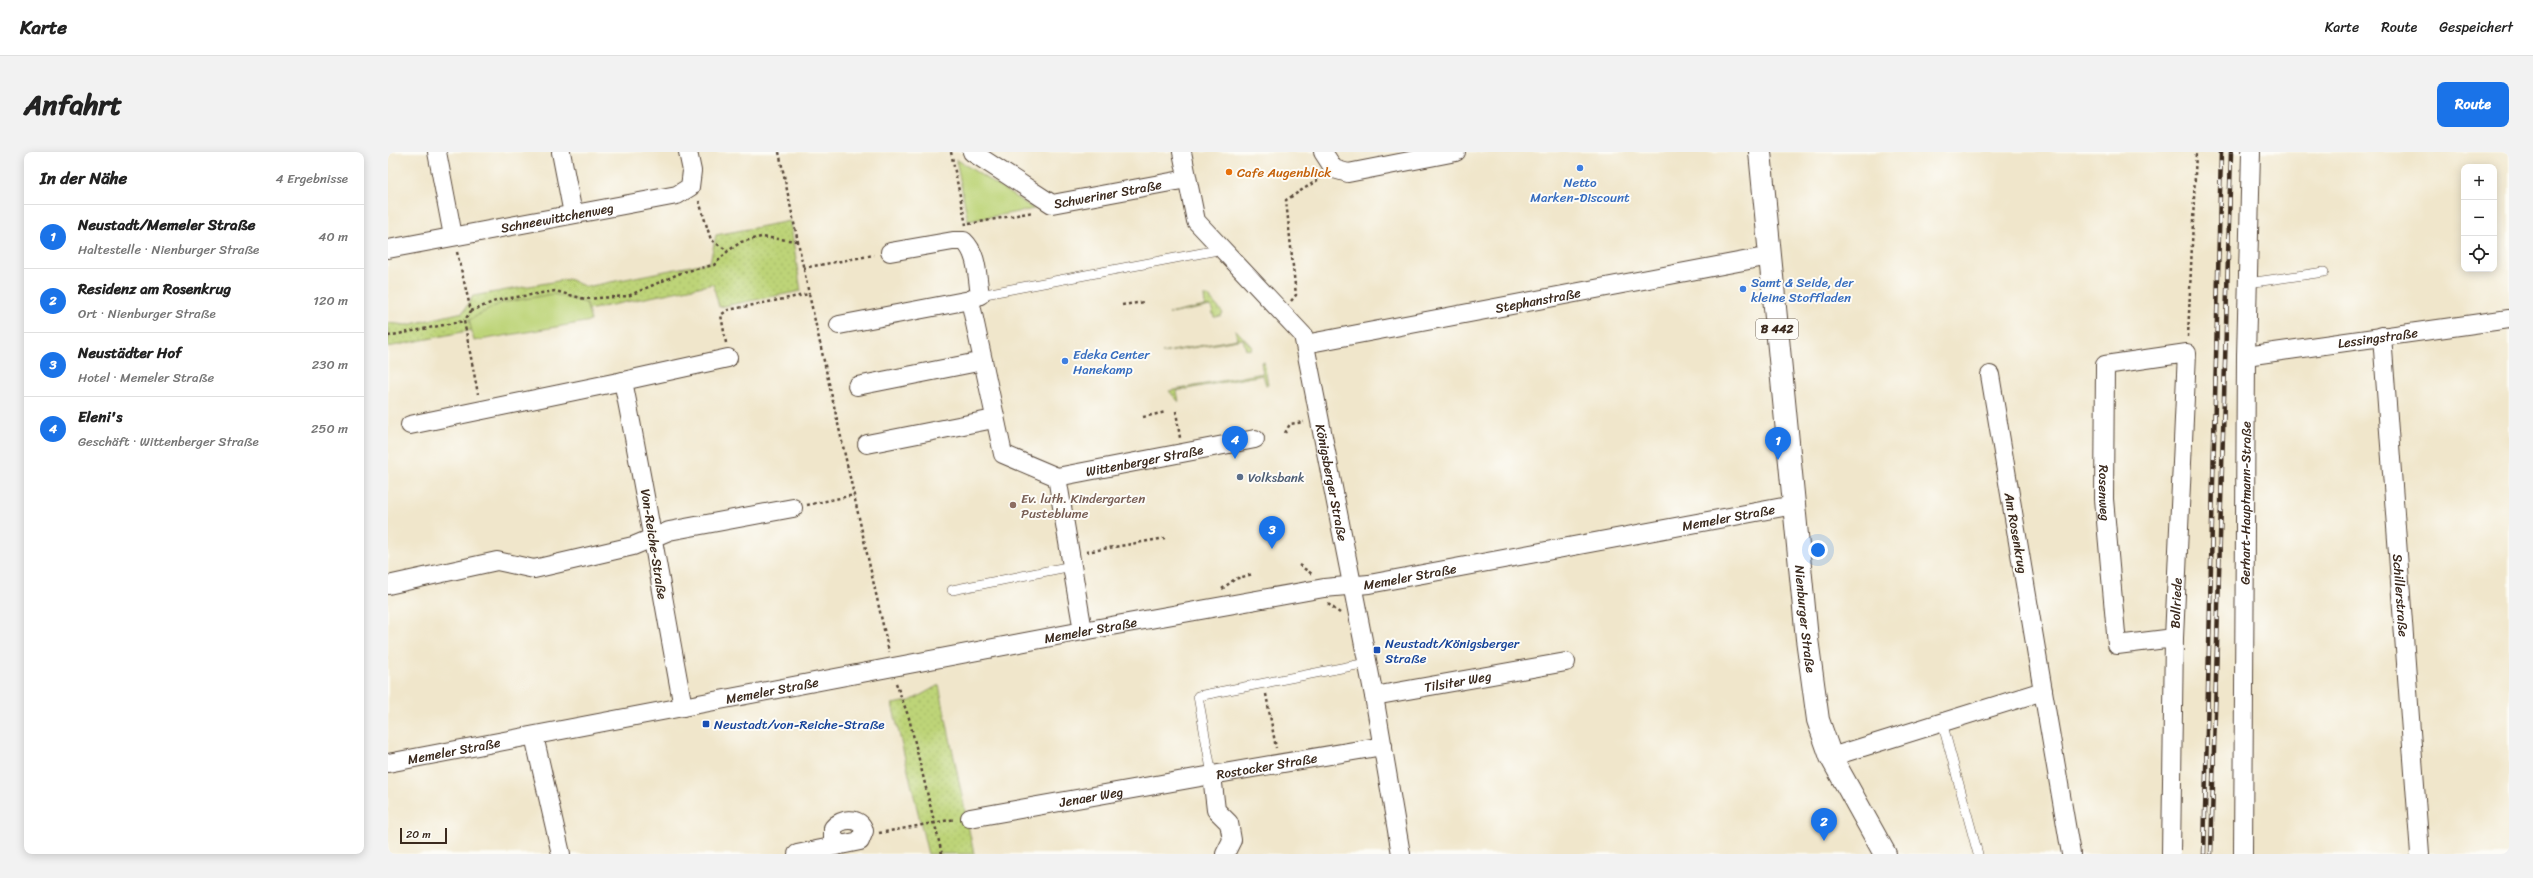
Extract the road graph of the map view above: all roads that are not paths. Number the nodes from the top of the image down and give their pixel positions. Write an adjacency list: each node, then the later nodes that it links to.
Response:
1 (437, 152): 12 (street)
2 (561, 152): 11 (street)
3 (688, 152): 11 (street, Schneewittchenweg)
4 (972, 152): 10 (street, Schweriner Straße)
5 (1182, 152): 10 (street, Königsberger Straße)
6 (1323, 152): 7 (street)
7 (1456, 152)
8 (1760, 152): 16 (main road, Nienburger Straße / B 442)
9 (2252, 152): 18 (street, Gerhart-Hauptmann-Straße)
10 (1187, 179): 14 (street, Königsberger Straße)
11 (573, 214): 12 (street, Schneewittchenweg)
12 (453, 236): 13 (street, Schneewittchenweg)
13 (388, 249)
14 (1223, 250): 19 (lane); 23 (street, Königsberger Straße)
15 (890, 252): 19 (street)
16 (1770, 256): 23 (street, Stephanstraße); 36 (main road, Nienburger Straße / B 442)
17 (2324, 272): 18 (lane)
18 (2248, 283): 25 (street, Gerhart-Hauptmann-Straße)
19 (975, 298): 21 (street); 27 (street)
20 (2509, 319): 22 (street, Lessingstraße)
21 (839, 325)
22 (2382, 336): 25 (street, Lessingstraße); 67 (street, Schillerstraße)
23 (1305, 344): 40 (street, Königsberger Straße)
24 (2187, 353): 44 (street, Bollriede); 44 (street, Rosenweg)
25 (2246, 356): 66 (street, Gerhart-Hauptmann-Straße)
26 (728, 358): 29 (street)
27 (983, 361): 30 (street); 31 (street)
28 (1990, 375): 47 (street, Am Rosenkrug)
29 (623, 381): 32 (street); 38 (street, Von-Reiche-Straße)
30 (856, 386)
31 (994, 419): 34 (street); 35 (street)
32 (410, 425)
33 (1255, 440): 35 (street, Wittenberger Straße)
34 (867, 444)
35 (1057, 477): 39 (street)
36 (1794, 505): 40 (street, Memeler Straße); 53 (main road, Nienburger Straße / B 442)
37 (793, 508): 38 (street)
38 (651, 537): 41 (street); 49 (street, Von-Reiche-Straße)
39 (1071, 560): 42 (lane); 43 (street)
40 (1350, 584): 43 (street, Memeler Straße); 46 (street, Königsberger Straße)
41 (388, 585)
42 (952, 590)
43 (1083, 631): 49 (street, Memeler Straße)
44 (2174, 638): 65 (street, Bollriede)
45 (1566, 662): 48 (street, Tilsiter Weg)
46 (1367, 663): 48 (street, Königsberger Straße); 55 (lane)
47 (2043, 691): 50 (street); 64 (street, Am Rosenkrug)
48 (1374, 696): 52 (street, Königsberger Straße)
49 (683, 707): 51 (street, Memeler Straße)
50 (1942, 722): 53 (street); 63 (lane)
51 (534, 736): 54 (street, Memeler Straße); 58 (street)
52 (1383, 746): 55 (street, Rostocker Straße); 61 (street, Königsberger Straße)
53 (1831, 757): 62 (main road, Nienburger Straße / B 442)
54 (388, 763)
55 (1212, 775): 56 (street, Jenaer Weg); 60 (street, Rostocker Straße)
56 (970, 818)
57 (863, 837): 59 (street)
58 (561, 854)
59 (796, 854)
60 (1225, 854)
61 (1401, 854)
62 (1885, 854)
63 (1978, 854)
64 (2071, 854)
65 (2171, 854)
66 (2243, 854)
67 (2420, 854)

